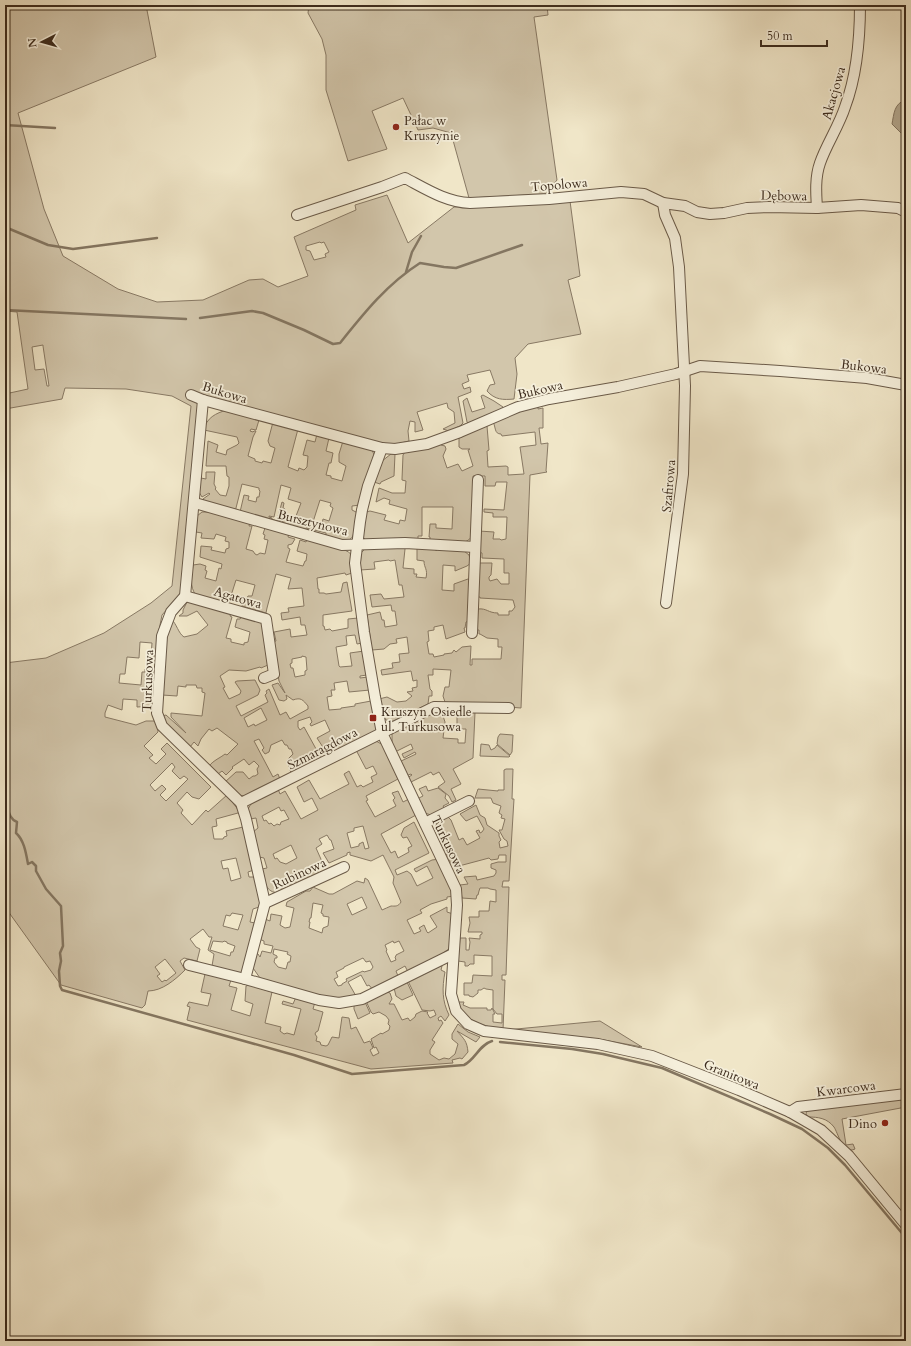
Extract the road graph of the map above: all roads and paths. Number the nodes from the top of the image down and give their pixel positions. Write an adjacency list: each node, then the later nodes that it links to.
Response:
1 (860, 5): 3 (street, Akacjowa)
2 (663, 203): 3 (street, Dębowa); 5 (street, Topolowa); 6 (street)
3 (817, 208): 4 (street, Dębowa)
4 (906, 212)
5 (297, 215)
6 (684, 338): 7 (street); 8 (street)
7 (700, 366): 8 (street, Bukowa); 9 (street, Bukowa)
8 (685, 371): 12 (street, Bukowa); 18 (street, Szafirowa)
9 (906, 385)
10 (191, 395): 11 (street, Bukowa)
11 (203, 400): 12 (street, Bukowa); 14 (street)
12 (382, 448): 15 (street, Turkusowa)
13 (478, 480): 16 (street)
14 (195, 503): 15 (street, Bursztynowa); 17 (street)
15 (357, 545): 16 (street, Bursztynowa); 22 (street, Turkusowa)
16 (475, 546): 19 (street)
17 (186, 596): 20 (street, Agatowa); 24 (street, Turkusowa)
18 (666, 603)
19 (472, 632)
20 (264, 678)
21 (509, 708): 22 (street, Szmaragdowa)
22 (382, 733): 24 (street, Szmaragdowa); 25 (street, Turkusowa)
23 (469, 801): 25 (street)
24 (242, 803): 27 (street)
25 (425, 823): 28 (street, Turkusowa)
26 (344, 867): 27 (street, Rubinowa)
27 (265, 903): 30 (street)
28 (454, 954): 30 (street); 31 (street, Turkusowa)
29 (189, 965): 30 (street)
30 (245, 979)
31 (504, 1033): 33 (street, Granitowa)
32 (906, 1094): 33 (street, Kwarcowa)
33 (790, 1112): 34 (street, Granitowa)
34 (906, 1225)

